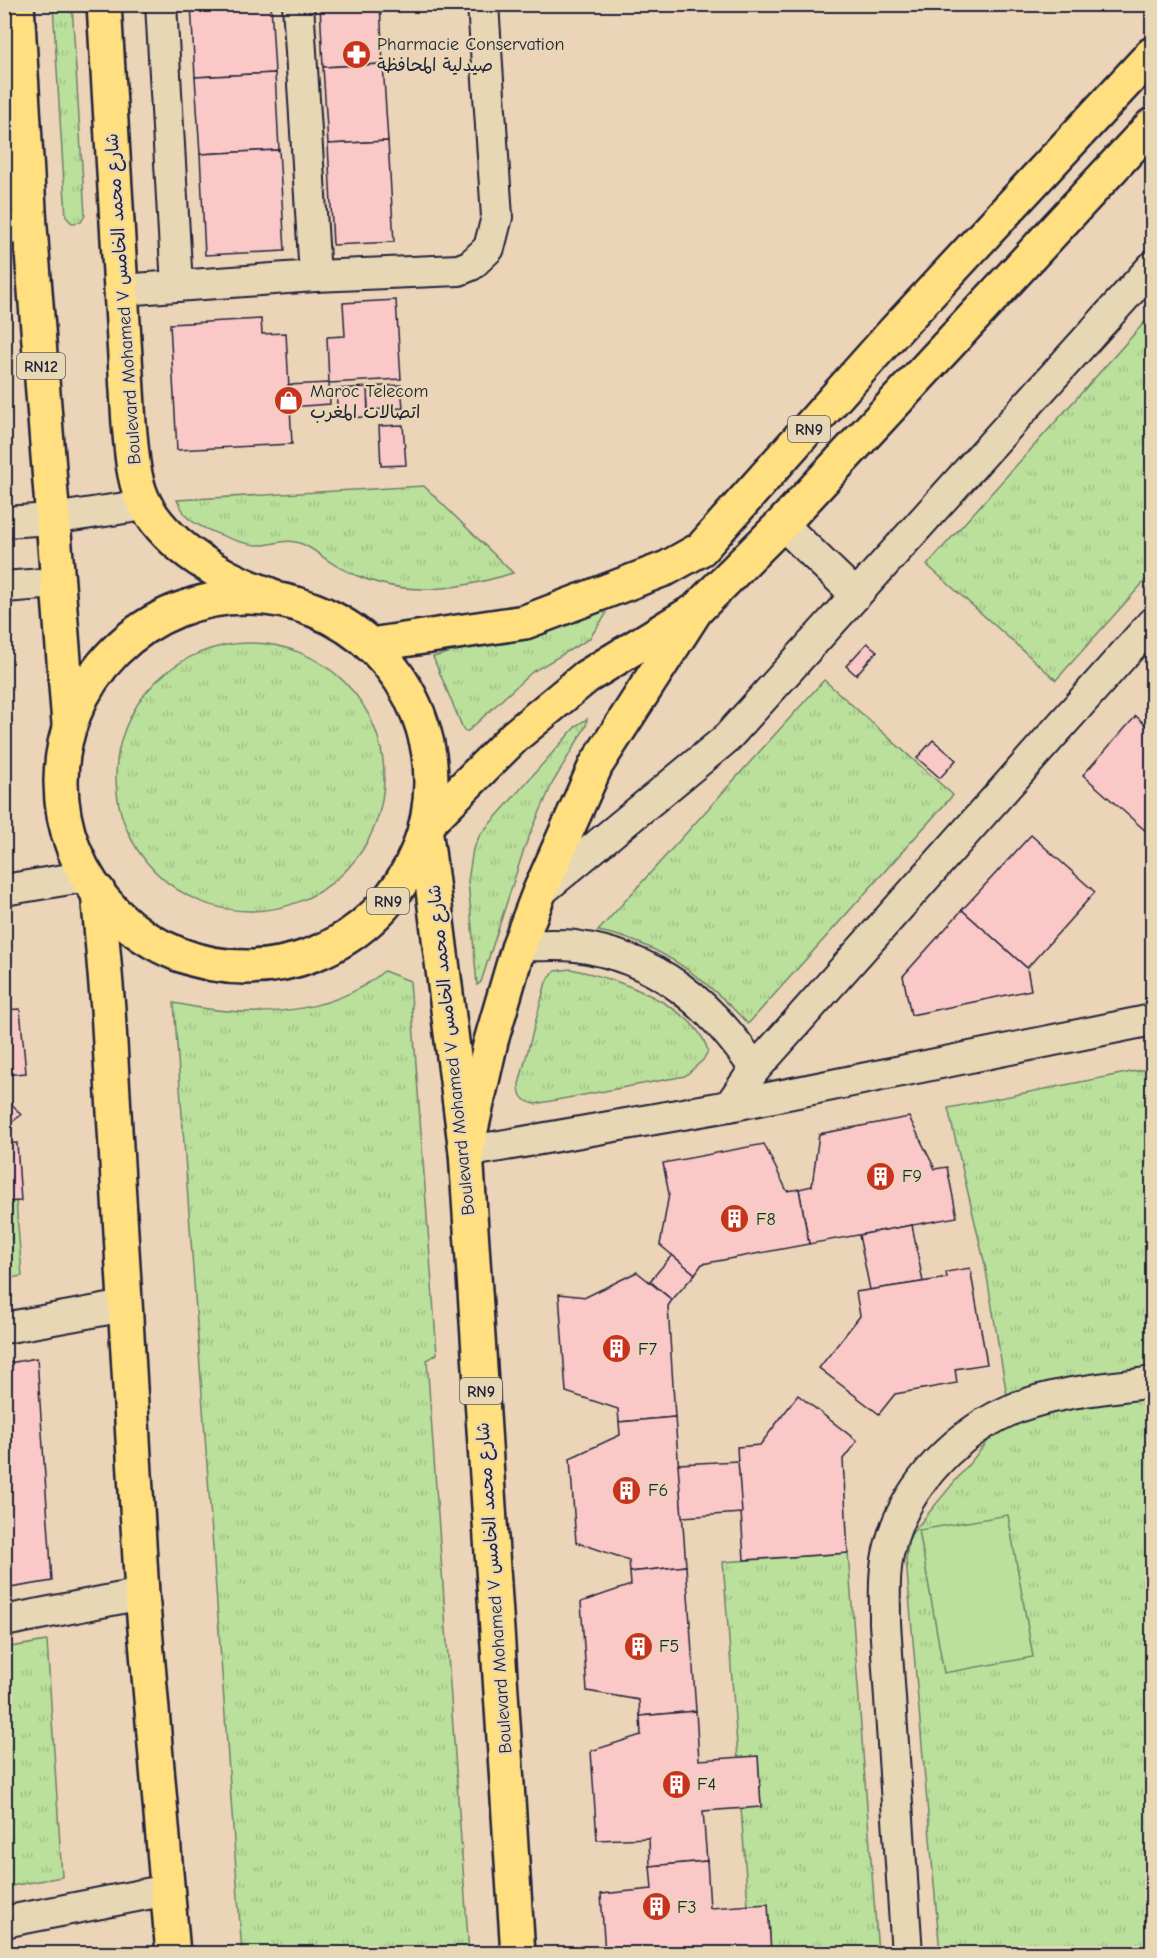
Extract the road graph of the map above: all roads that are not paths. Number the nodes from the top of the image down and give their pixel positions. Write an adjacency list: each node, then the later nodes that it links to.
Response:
1 (16, 4): 8 (main road, RN12)
2 (104, 4): 12 (main road, Boulevard Mohamed V شارع محمد الخامس)
3 (161, 4): 11 (street)
4 (298, 4): 10 (street)
5 (483, 4): 10 (street)
6 (1152, 54): 23 (main road, RN9)
7 (1152, 125): 16 (main road, RN9)
8 (17, 228): 14 (main road, RN12)
9 (1152, 267): 19 (street)
10 (315, 276): 11 (street)
11 (177, 286): 12 (street)
12 (121, 290): 13 (main road, Boulevard Mohamed V شارع محمد الخامس)
13 (145, 505): 14 (street); 20 (main road, Boulevard Mohamed V شارع محمد الخامس)
14 (52, 519): 15 (street); 17 (main road, RN12)
15 (4, 522)
16 (782, 524): 19 (street); 21 (main road, RN9)
17 (56, 583): 18 (street); 24 (main road, RN12)
18 (4, 587)
19 (856, 596): 28 (street)
20 (305, 607): 23 (main road, RN9); 24 (main road, RN9)
21 (696, 610): 25 (main road, RN9); 28 (main road)
22 (1152, 623): 31 (street)
23 (370, 645): 25 (main road, RN9)
24 (70, 727): 26 (main road, RN9)
25 (426, 827): 26 (main road, RN9); 33 (main road, Boulevard Mohamed V شارع محمد الخامس / RN9)
26 (93, 884): 27 (street); 34 (main road, RN9)
27 (4, 890)
28 (539, 893): 29 (main road)
29 (519, 945): 31 (street); 33 (main road)
30 (1152, 1020): 32 (street)
31 (755, 1069): 32 (street)
32 (729, 1106): 33 (street)
33 (466, 1152): 42 (main road, Boulevard Mohamed V شارع محمد الخامس / RN9)
34 (125, 1306): 35 (street); 37 (main road, RN9)
35 (4, 1328)
36 (1152, 1382): 43 (street)
37 (142, 1594): 38 (street); 39 (main road, RN9)
38 (4, 1622)
39 (167, 1890): 40 (street); 41 (main road, RN9)
40 (4, 1922)
41 (173, 1953)
42 (518, 1953)
43 (907, 1953)

